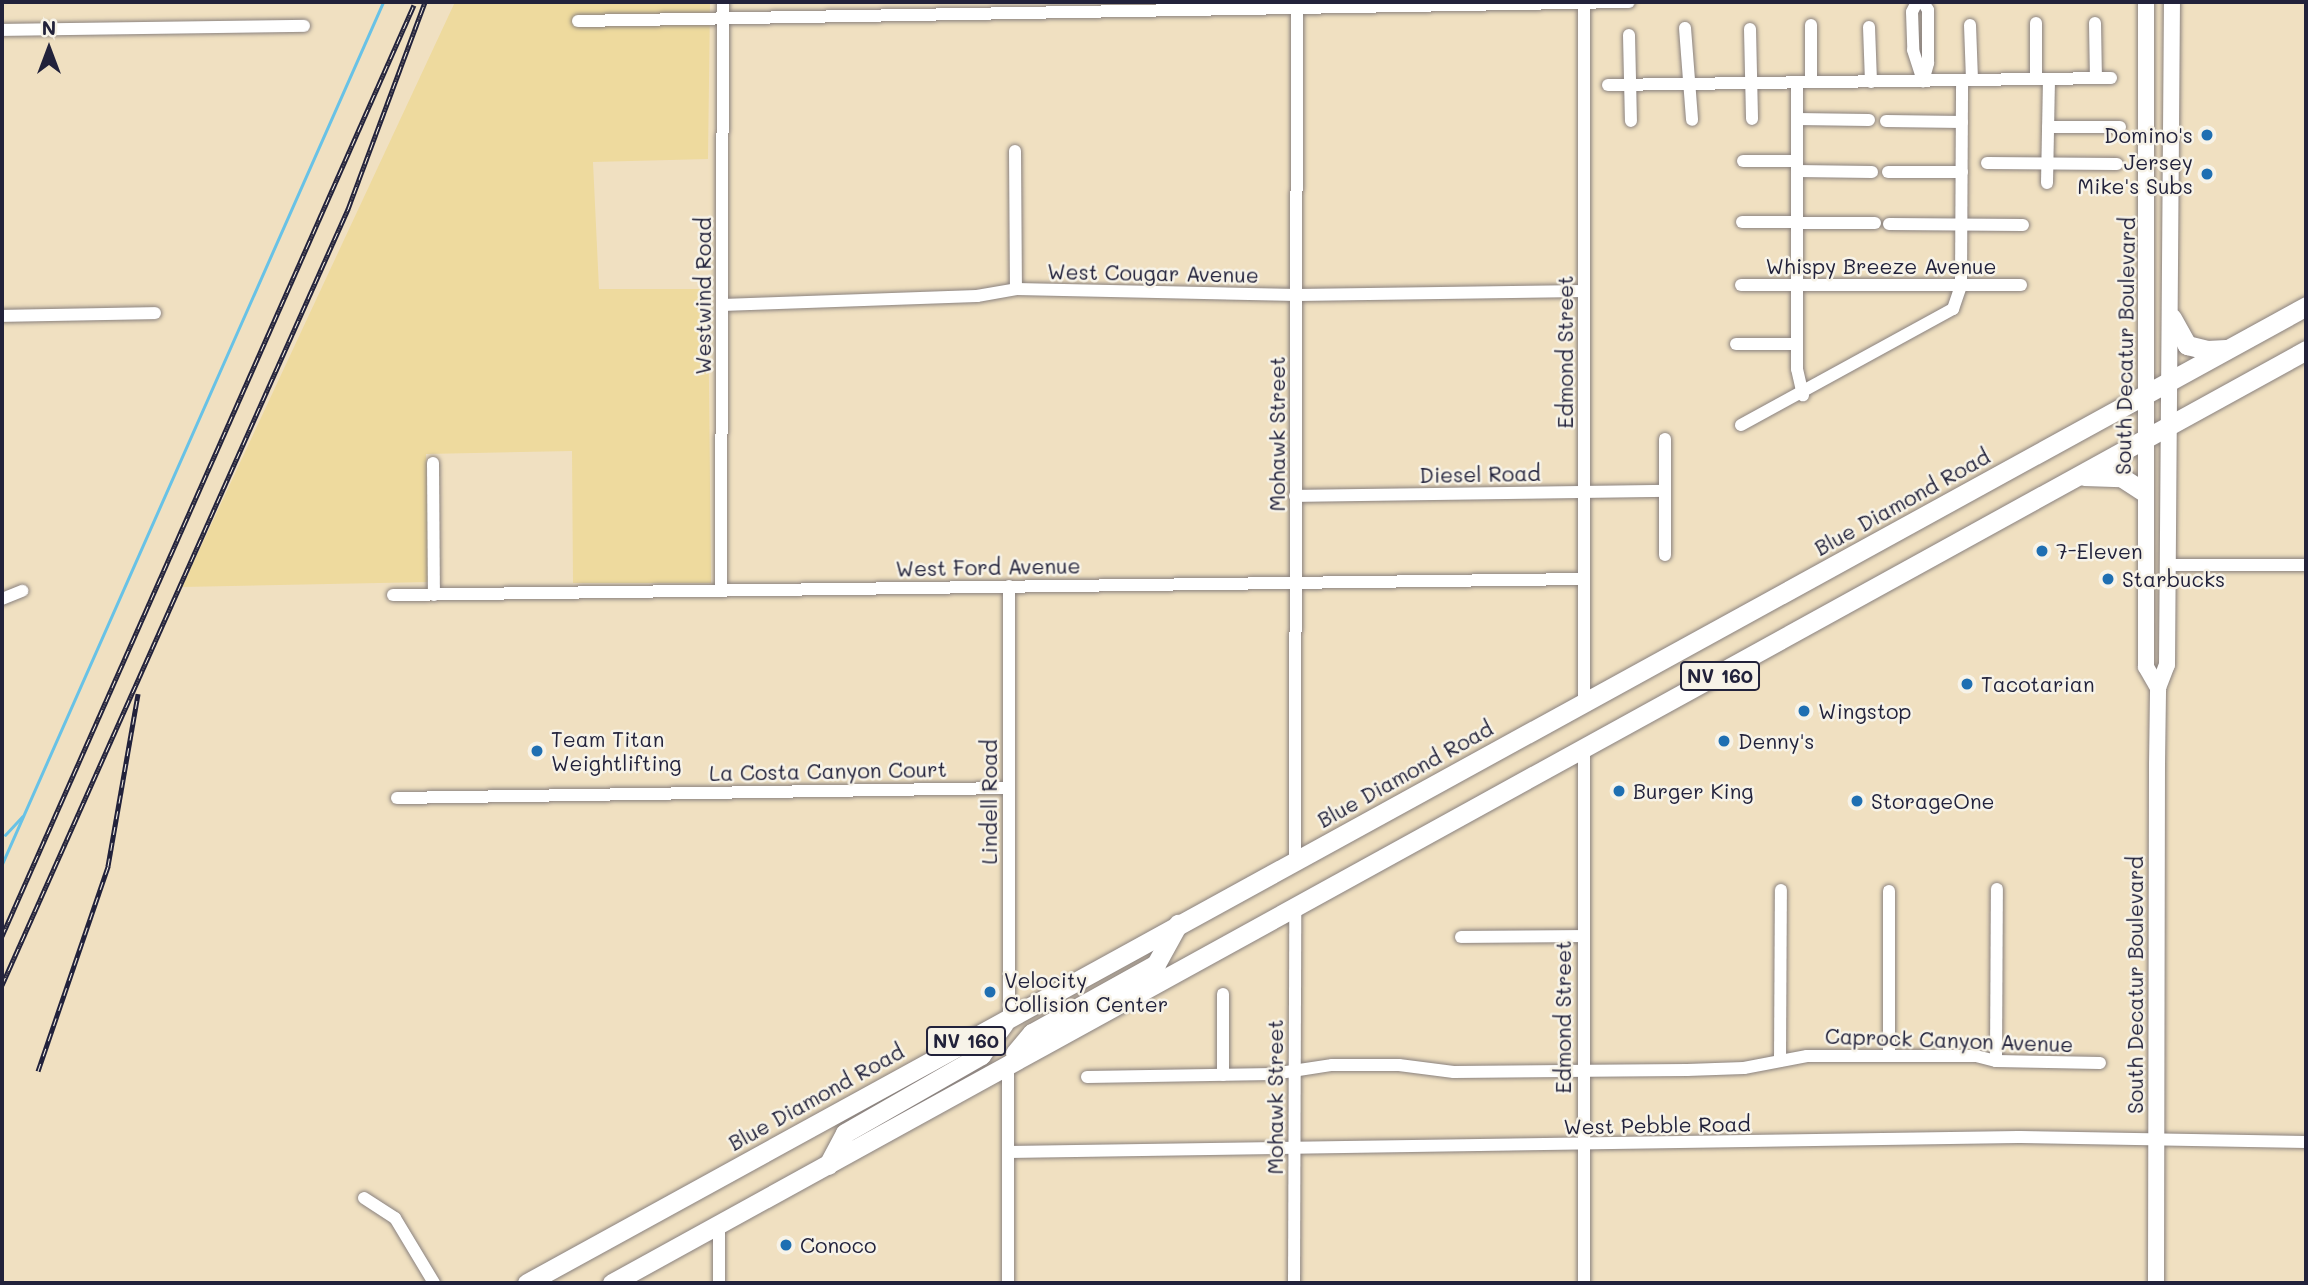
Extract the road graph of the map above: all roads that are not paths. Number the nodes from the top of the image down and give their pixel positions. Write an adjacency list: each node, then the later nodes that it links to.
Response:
1 (723, 2): 10 (street, Westwind Road)
2 (1584, 2): 3 (street); 9 (street); 64 (street, Edmond Street)
3 (1629, 2)
4 (1917, 2): 26 (street)
5 (1923, 2): 26 (street)
6 (2146, 2): 76 (main road, South Decatur Boulevard)
7 (2172, 2): 70 (main road, South Decatur Boulevard)
8 (1009, 8): 9 (street); 10 (street)
9 (1297, 8): 65 (street, Mohawk Street)
10 (723, 18): 11 (street); 66 (street, Westwind Road)
11 (578, 21)
12 (2036, 23): 24 (street)
13 (2095, 23): 22 (street)
14 (304, 26): 20 (street)
15 (1811, 26): 27 (street)
16 (1970, 26): 25 (street)
17 (1869, 27): 28 (street)
18 (1685, 28): 31 (street)
19 (1750, 29): 29 (street)
20 (2, 30)
21 (1629, 34): 33 (street)
22 (2096, 78): 23 (street); 24 (street)
23 (2111, 78)
24 (2043, 79): 25 (street); 41 (street)
25 (1967, 80): 26 (street); 40 (street)
26 (1923, 81): 28 (street)
27 (1811, 82): 28 (street); 30 (street)
28 (1871, 82)
29 (1750, 83): 30 (street); 31 (street); 34 (street)
30 (1797, 83): 35 (street)
31 (1687, 84): 33 (street); 36 (street)
32 (1608, 85): 33 (street)
33 (1630, 85): 38 (street)
34 (1752, 119)
35 (1797, 119): 37 (street); 48 (street)
36 (1692, 120)
37 (1869, 120)
38 (1631, 121)
39 (1886, 121): 40 (street)
40 (1962, 122): 51 (street)
41 (2048, 127): 42 (street); 46 (street)
42 (2120, 127)
43 (1015, 151): 63 (street)
44 (1743, 161): 48 (street)
45 (1987, 163): 46 (street)
46 (2048, 163): 47 (street); 52 (street)
47 (2117, 164)
48 (1797, 166): 49 (street); 54 (street)
49 (1872, 172)
50 (1888, 172): 51 (street)
51 (1962, 172): 57 (street)
52 (2047, 183)
53 (1742, 222): 54 (street)
54 (1797, 222): 55 (street); 60 (street)
55 (1875, 223)
56 (1889, 224): 57 (street)
57 (1961, 225): 58 (street); 62 (street)
58 (2023, 225)
59 (1741, 285): 60 (street, Whispy Breeze Avenue)
60 (1798, 285): 62 (street, Whispy Breeze Avenue); 72 (street)
61 (2021, 285): 62 (street, Whispy Breeze Avenue)
62 (1961, 286): 77 (street)
63 (1016, 289): 65 (street, West Cougar Avenue); 66 (street, West Cougar Avenue)
64 (1584, 291): 65 (street, West Cougar Avenue); 84 (street, Edmond Street)
65 (1297, 296): 87 (street, Mohawk Street)
66 (722, 305): 95 (street, Westwind Road)
67 (2306, 306): 73 (highway, Blue Diamond Road / NV 160)
68 (155, 313): 69 (street)
69 (2, 316)
70 (2172, 318): 73 (highway); 75 (main road, South Decatur Boulevard)
71 (1735, 344): 72 (street)
72 (1797, 344): 77 (street)
73 (2231, 348): 75 (highway, Blue Diamond Road / NV 160)
74 (2306, 350): 79 (highway, NV 160)
75 (2171, 380): 76 (highway, Blue Diamond Road / NV 160); 79 (main road, South Decatur Boulevard)
76 (2146, 394): 81 (main road, South Decatur Boulevard); 100 (highway, Blue Diamond Road / NV 160)
77 (1803, 395): 78 (street)
78 (1741, 425)
79 (2171, 425): 81 (highway, NV 160); 89 (main road, South Decatur Boulevard)
80 (1665, 439): 85 (street)
81 (2145, 440): 83 (highway, NV 160); 86 (main road, South Decatur Boulevard)
82 (433, 463): 97 (street)
83 (2079, 476): 86 (highway); 101 (highway, NV 160)
84 (1584, 491): 85 (street, Diesel Road); 87 (street, Diesel Road); 91 (street, Edmond Street)
85 (1665, 491): 88 (street)
86 (2144, 492): 99 (main road, South Decatur Boulevard)
87 (1295, 496): 92 (street, Mohawk Street)
88 (1665, 555)
89 (2168, 565): 90 (street); 99 (main road, South Decatur Boulevard)
90 (2306, 565)
91 (1584, 579): 92 (street, West Ford Avenue); 100 (street, Edmond Street)
92 (1297, 583): 93 (street, West Ford Avenue); 104 (street, Mohawk Street)
93 (1009, 586): 95 (street, West Ford Avenue); 102 (street, Lindell Road)
94 (23, 591): 98 (street)
95 (721, 591): 97 (street, West Ford Avenue)
96 (393, 595): 97 (street, West Ford Avenue)
97 (434, 595)
98 (2, 599)
99 (2158, 688): 123 (main road, South Decatur Boulevard)
100 (1584, 701): 104 (highway, Blue Diamond Road / NV 160)
101 (1584, 751): 108 (highway, NV 160); 110 (street, Edmond Street)
102 (1008, 788): 103 (street, La Costa Canyon Court); 113 (street, Lindell Road)
103 (397, 798)
104 (1296, 860): 109 (highway, Blue Diamond Road / NV 160)
105 (1997, 889): 116 (street)
106 (1781, 890): 115 (street)
107 (1889, 891): 114 (street)
108 (1295, 911): 117 (highway, NV 160); 120 (street, Mohawk Street)
109 (1178, 924): 113 (highway, Blue Diamond Road / NV 160); 117 (highway)
110 (1582, 936): 111 (street); 119 (street, Edmond Street)
111 (1461, 937)
112 (1223, 994): 121 (street)
113 (1009, 1017): 128 (highway); 132 (highway, Blue Diamond Road / NV 160)
114 (1889, 1056): 115 (street, Caprock Canyon Avenue); 116 (street, Caprock Canyon Avenue)
115 (1780, 1061): 119 (street, Caprock Canyon Avenue)
116 (1996, 1061): 118 (street, Caprock Canyon Avenue)
117 (1008, 1062): 127 (street); 128 (highway, NV 160)
118 (2100, 1063)
119 (1582, 1070): 120 (street, Caprock Canyon Avenue); 125 (street, Edmond Street)
120 (1295, 1072): 121 (street, Caprock Canyon Avenue); 126 (street, Mohawk Street)
121 (1223, 1075): 122 (street, Caprock Canyon Avenue)
122 (1087, 1077)
123 (2155, 1142): 124 (street, West Pebble Road); 125 (street, West Pebble Road); 138 (main road, South Decatur Boulevard)
124 (2306, 1142)
125 (1583, 1145): 126 (street, West Pebble Road); 137 (street, Edmond Street)
126 (1294, 1147): 127 (street, West Pebble Road); 136 (street, Mohawk Street)
127 (1008, 1152): 135 (street)
128 (827, 1166): 130 (highway, NV 160)
129 (364, 1198): 131 (street)
130 (719, 1228): 133 (highway, NV 160); 134 (street)
131 (434, 1283)
132 (527, 1283)
133 (612, 1283)
134 (719, 1283)
135 (1008, 1283)
136 (1294, 1283)
137 (1584, 1283)
138 (2156, 1283)

